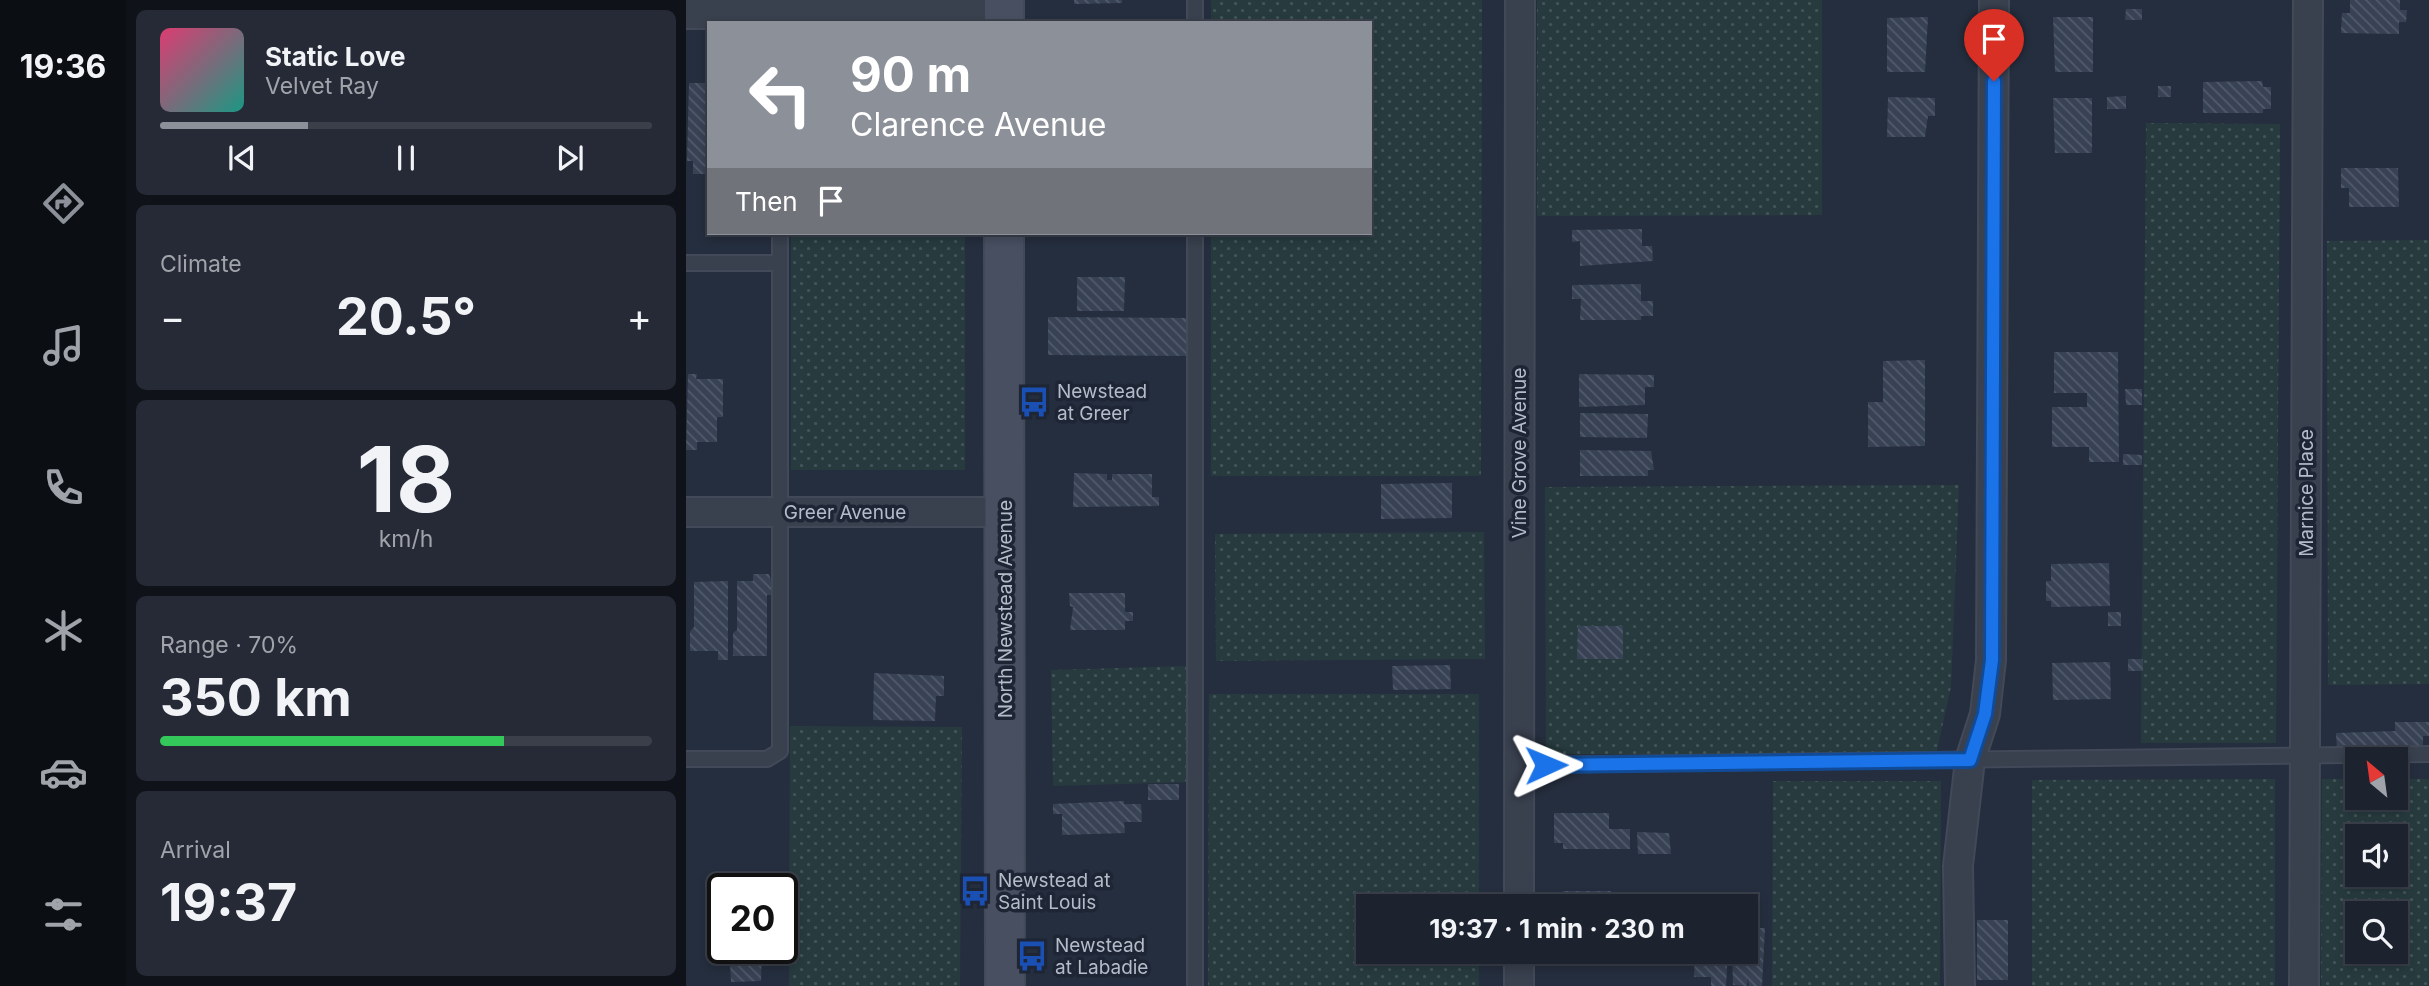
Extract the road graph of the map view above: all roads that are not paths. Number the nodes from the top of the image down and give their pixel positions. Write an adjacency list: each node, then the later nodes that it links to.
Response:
1 (1195, 0): 8 (lane)
2 (1520, 0): 21 (street, Vine Grove Avenue)
3 (1994, 0): 20 (street)
4 (2308, 0): 18 (street, Marnice Place)
5 (780, 12): 6 (street); 7 (street)
6 (1004, 12)
7 (686, 14)
8 (1195, 21)
9 (780, 235): 13 (lane)
10 (1004, 235): 16 (street, North Newstead Avenue)
11 (1195, 235): 25 (lane)
12 (686, 263): 13 (lane)
13 (780, 263): 15 (lane)
14 (686, 512): 15 (street, Greer Avenue)
15 (780, 512): 16 (street, Greer Avenue); 19 (lane)
16 (1005, 512): 24 (street, North Newstead Avenue)
17 (2429, 754): 18 (lane)
18 (2305, 755): 20 (lane); 28 (street, Marnice Place)
19 (686, 759)
20 (1970, 760): 21 (lane); 27 (street)
21 (1519, 765): 22 (street, Vine Grove Avenue)
22 (1519, 894)
23 (1519, 964): 26 (street)
24 (1005, 986)
25 (1195, 986)
26 (1519, 986)
27 (1960, 986)
28 (2304, 986)

